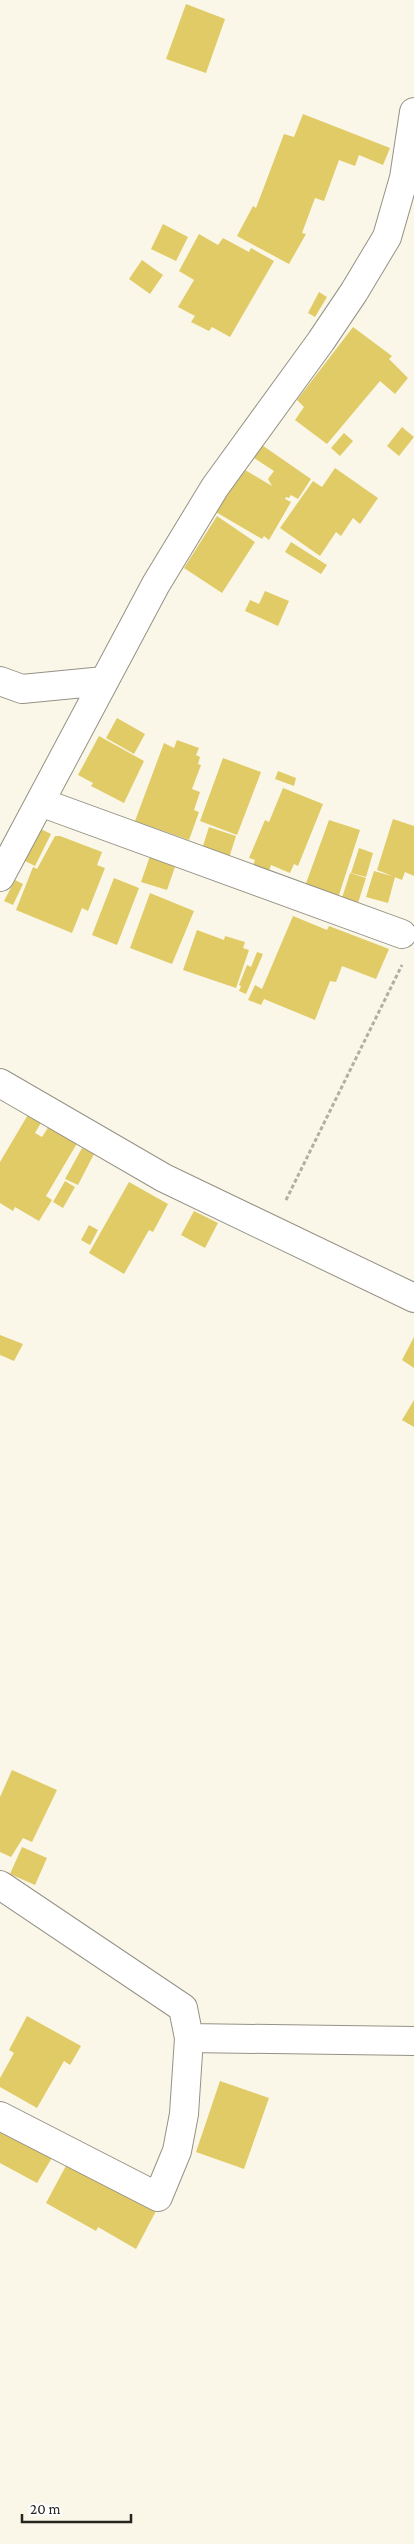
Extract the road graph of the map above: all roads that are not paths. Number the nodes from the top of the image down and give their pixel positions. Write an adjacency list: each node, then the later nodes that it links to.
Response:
1 (414, 112): 3 (street)
2 (0, 681): 3 (street)
3 (104, 681): 4 (street)
4 (40, 802): 5 (street); 6 (street)
5 (0, 877)
6 (402, 934)
7 (0, 1083): 8 (street)
8 (414, 1298)
9 (0, 1885): 10 (street)
10 (190, 2038): 11 (street); 12 (street)
11 (414, 2041)
12 (0, 2116)

